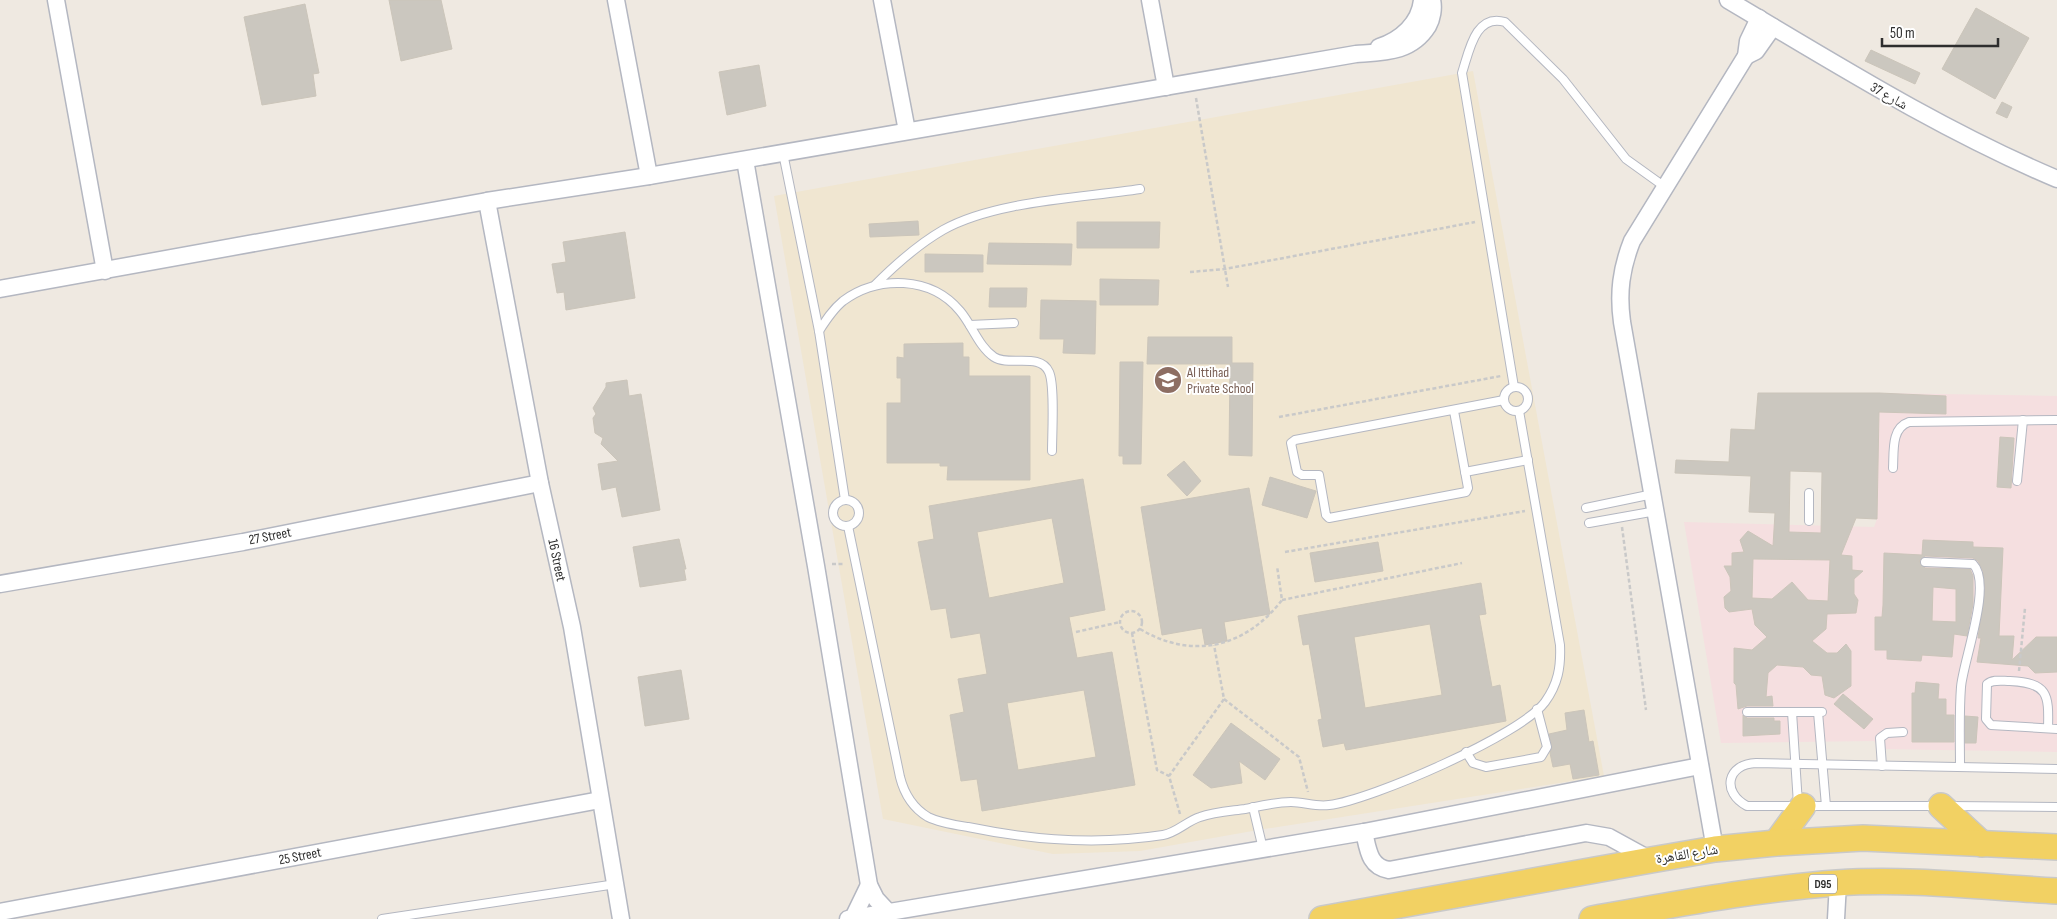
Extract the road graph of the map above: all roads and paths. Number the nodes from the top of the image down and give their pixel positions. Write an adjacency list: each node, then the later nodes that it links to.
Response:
1 (58, 0): 24 (street)
2 (616, 0): 17 (street)
3 (882, 0): 14 (street)
4 (1150, 0): 13 (street)
5 (1422, 0): 10 (street)
6 (1432, 0): 10 (street)
7 (1728, 0): 8 (street, شارع 37)
8 (1759, 18): 9 (street, شارع 37); 11 (street)
9 (1773, 27): 11 (street); 18 (street, شارع 37)
10 (1356, 54): 12 (street)
11 (1746, 56): 19 (street)
12 (1193, 82): 13 (street); 23 (path)
13 (1166, 86): 14 (street)
14 (907, 132): 15 (street)
15 (783, 153): 16 (street); 31 (lane)
16 (745, 160): 17 (street); 103 (street)
17 (649, 176): 21 (street)
18 (2057, 179)
19 (1665, 188): 22 (lane); 47 (street)
20 (1140, 189): 26 (lane)
21 (487, 201): 24 (street); 45 (street, 16 Street)
22 (1486, 220): 23 (path); 32 (lane)
23 (1225, 269): 25 (path); 27 (path)
24 (105, 271): 28 (street)
25 (1190, 272)
26 (875, 285): 30 (lane); 31 (lane)
27 (1228, 286)
28 (0, 289)
29 (1014, 323): 30 (lane)
30 (970, 325): 40 (lane)
31 (819, 330): 48 (lane)
32 (1512, 374): 33 (lane); 37 (path)
33 (1514, 387): 34 (lane); 36 (lane)
34 (1504, 400): 35 (lane); 36 (lane)
35 (1454, 411): 43 (lane); 43 (lane)
36 (1518, 411): 41 (lane)
37 (1278, 417)
38 (2023, 420): 39 (lane); 42 (lane); 44 (lane)
39 (2057, 420)
40 (1052, 452)
41 (1528, 460): 43 (lane); 50 (lane)
42 (1893, 468)
43 (1465, 472)
44 (2017, 481)
45 (540, 483): 60 (street, 27 Street); 87 (street, 16 Street)
46 (1809, 492): 53 (lane)
47 (1653, 494): 49 (lane); 51 (street)
48 (844, 500): 55 (lane); 55 (lane)
49 (1586, 508)
50 (1536, 509): 56 (path); 70 (lane)
51 (1656, 510): 52 (lane); 82 (street)
52 (1620, 518): 54 (lane); 71 (path)
53 (1809, 521)
54 (1589, 523)
55 (848, 526): 93 (lane)
56 (1286, 552)
57 (1925, 562): 84 (lane)
58 (1462, 563): 61 (path)
59 (1277, 566): 61 (path)
60 (0, 584)
61 (1282, 600): 67 (path)
62 (2025, 608): 68 (path)
63 (1120, 622): 64 (path); 65 (path); 66 (path)
64 (1140, 629): 66 (path); 67 (path)
65 (1076, 632)
66 (1132, 633): 86 (path)
67 (1214, 645): 69 (path)
68 (2018, 682): 74 (lane); 76 (lane)
69 (1224, 699): 86 (path); 88 (path)
70 (1537, 710): 79 (lane); 79 (lane)
71 (1646, 710)
72 (1747, 712): 73 (lane)
73 (1792, 712): 80 (lane); 81 (lane)
74 (2048, 715): 75 (lane); 76 (lane)
75 (2057, 716)
76 (2048, 728): 77 (lane)
77 (2057, 729)
78 (1903, 732): 83 (lane)
79 (1466, 752): 88 (lane)
80 (1795, 763): 81 (lane); 89 (lane); 89 (lane)
81 (1822, 763): 83 (lane); 89 (lane)
82 (1700, 766): 94 (street); 98 (street)
83 (1882, 766): 84 (lane)
84 (1960, 767): 85 (lane)
85 (2057, 769)
86 (1169, 776): 93 (path)
87 (600, 800): 102 (street, 16 Street); 106 (street, 25 Street)
88 (1311, 805): 91 (lane)
89 (1809, 806): 90 (lane); 95 (main road)
90 (1941, 806): 92 (lane); 96 (main road)
91 (1253, 807): 93 (lane); 99 (lane)
92 (2057, 807)
93 (1183, 825)
94 (1364, 832): 99 (street); 100 (street)
95 (1776, 843): 96 (main road, شارع القاهرة); 98 (main road, شارع القاهرة)
96 (1982, 844): 97 (main road, شارع القاهرة)
97 (2057, 847)
98 (1715, 849): 100 (main road, شارع القاهرة)
99 (1264, 850): 107 (street)
100 (1651, 860): 104 (main road, شارع القاهرة)
101 (1838, 883): 105 (main road, D95); 113 (main road, D95); 114 (street)
102 (616, 884): 108 (lane); 109 (street, 16 Street)
103 (869, 885): 107 (street); 110 (street)
104 (1494, 888): 111 (main road, شارع القاهرة); 112 (main road)
105 (2057, 891)
106 (0, 912)
107 (889, 913): 110 (street)
108 (382, 919)
109 (621, 919)
110 (850, 919)
111 (1322, 919)
112 (1399, 919)
113 (1592, 919)
114 (1836, 919)

